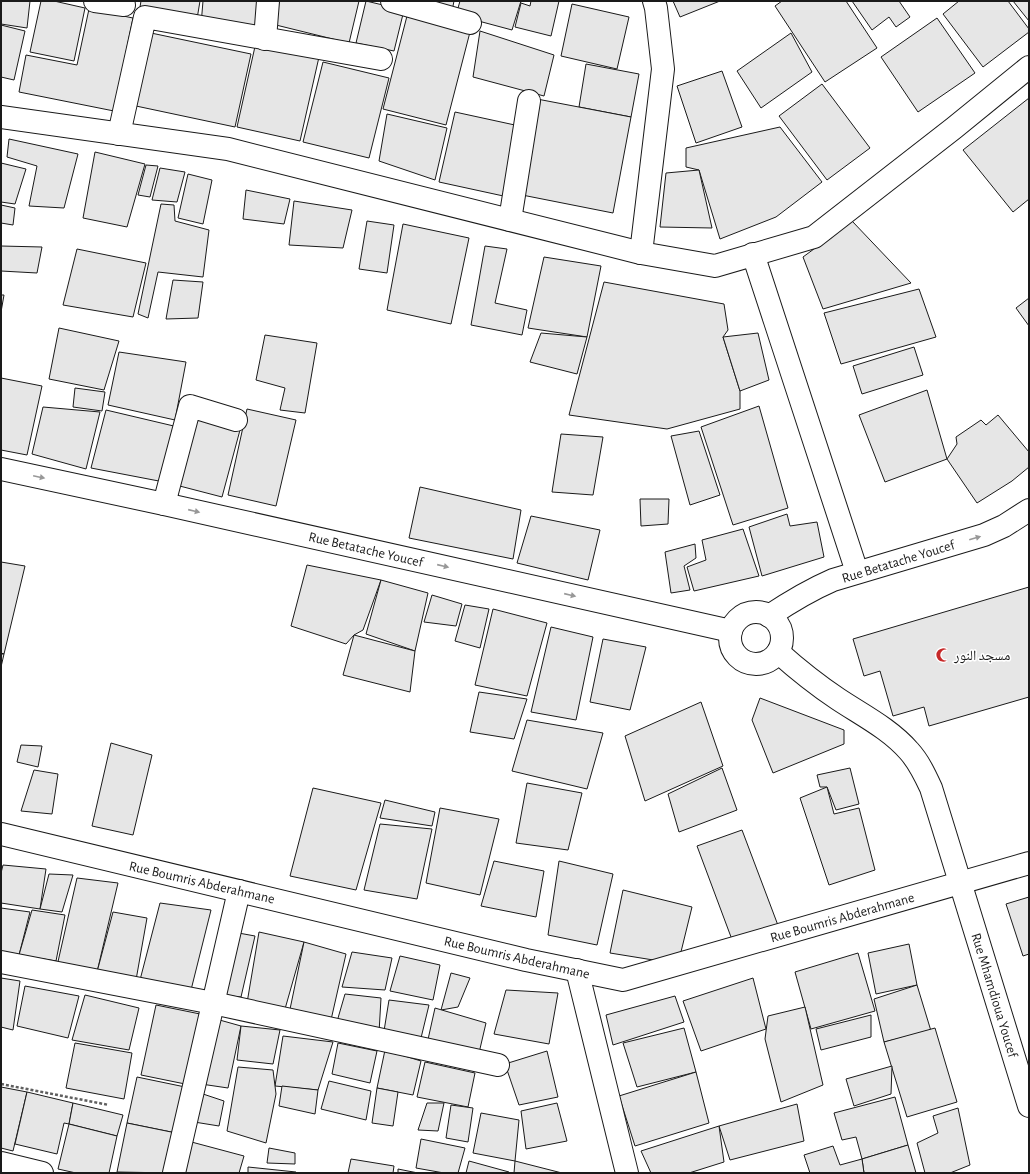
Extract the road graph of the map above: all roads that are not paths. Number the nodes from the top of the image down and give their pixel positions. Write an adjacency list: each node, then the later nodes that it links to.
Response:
1 (95, 1): 5 (street)
2 (268, 1): 8 (street)
3 (392, 1): 7 (street)
4 (654, 1): 15 (street)
5 (125, 3): 6 (street)
6 (145, 17): 8 (street); 13 (street)
7 (470, 23)
8 (265, 39): 9 (street)
9 (381, 60)
10 (1029, 67): 16 (street)
11 (529, 101): 14 (street)
12 (1, 117): 13 (street)
13 (119, 134): 14 (street)
14 (510, 220): 15 (street)
15 (641, 253): 16 (street)
16 (753, 254): 21 (street)
17 (236, 420): 19 (street)
18 (1, 469): 19 (street, Rue Betatache Youcef, one-way to 19)
19 (164, 504): 23 (street, Rue Betatache Youcef, one-way to 23)
20 (1029, 510): 21 (street, Rue Betatache Youcef, one-way to 20)
21 (857, 572): 22 (street, Rue Betatache Youcef)
22 (769, 616): 23 (street); 24 (street)
23 (731, 631): 24 (street)
24 (778, 652): 27 (street, Rue Mhamdioua Youcef)
25 (1, 834): 28 (street, Rue Boumris Abderahmane)
26 (1029, 863): 27 (street, Rue Boumris Abderahmane)
27 (961, 883): 30 (street, Rue Boumris Abderahmane); 33 (street, Rue Mhamdioua Youcef)
28 (239, 891): 30 (street, Rue Boumris Abderahmane); 31 (street)
29 (1, 962): 31 (street)
30 (577, 970): 37 (street)
31 (213, 1003): 32 (street); 36 (street)
32 (498, 1065)
33 (1029, 1106)
34 (1, 1163): 35 (street)
35 (42, 1173)
36 (174, 1173)
37 (627, 1173)

